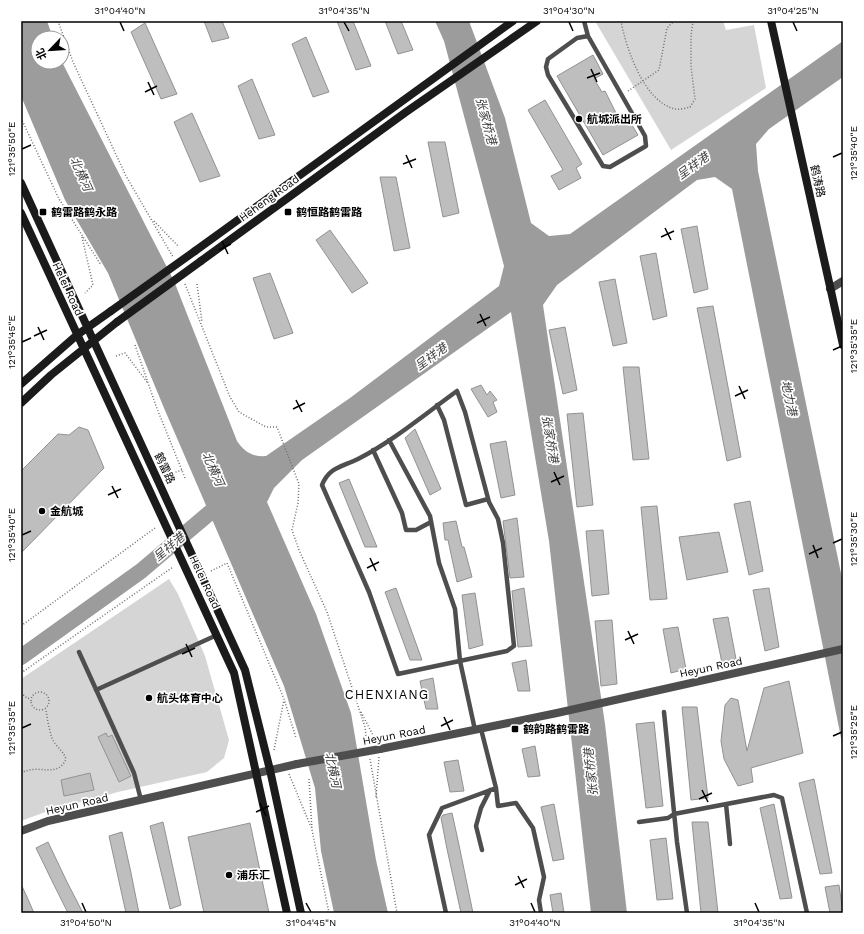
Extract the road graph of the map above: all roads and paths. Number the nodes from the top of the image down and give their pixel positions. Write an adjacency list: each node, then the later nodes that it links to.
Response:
1 (58, 21): 15 (path)
2 (513, 21): 26 (street, Heheng Road, bridge)
3 (537, 21): 28 (street, Heheng Road, bridge)
4 (584, 21): 9 (lane)
5 (621, 21): 10 (path)
6 (674, 21): 10 (path)
7 (693, 21): 10 (path)
8 (771, 21): 23 (street, 鹤涛路)
9 (588, 36): 11 (lane); 11 (lane)
10 (644, 81): 11 (path)
11 (622, 95)
12 (21, 118): 16 (path)
13 (21, 183): 26 (street, 鹤雷路)
14 (21, 213): 27 (street, Helei Road)
15 (152, 218): 17 (path); 18 (path)
16 (82, 235): 19 (path); 24 (path)
17 (179, 247)
18 (174, 258)
19 (100, 265)
20 (182, 278): 25 (path)
21 (843, 281): 23 (street)
22 (197, 284): 25 (path)
23 (830, 289): 30 (street, 鹤涛路)
24 (85, 293)
25 (202, 326): 57 (path)
26 (88, 328): 27 (street, Heheng Road); 28 (street, 鹤雷路)
27 (77, 335): 31 (street, Helei Road); 33 (street, Heheng Road)
28 (94, 340): 31 (street, Heheng Road); 67 (street, 鹤雷路)
29 (135, 345): 34 (path)
30 (843, 345)
31 (84, 348): 35 (street, Heheng Road); 48 (street, Helei Road)
32 (116, 356): 34 (path)
33 (21, 384)
34 (148, 384): 39 (path)
35 (21, 403)
36 (437, 405): 37 (lane); 42 (lane); 42 (lane)
37 (389, 440): 38 (lane); 43 (lane)
38 (373, 450): 43 (lane); 51 (lane)
39 (182, 470): 40 (path); 41 (path)
40 (167, 475)
41 (185, 478)
42 (488, 499): 51 (lane)
43 (431, 522): 51 (lane)
44 (155, 528): 47 (path)
45 (173, 567): 52 (path)
46 (211, 571): 55 (path)
47 (21, 626)
48 (217, 635): 53 (lane); 68 (street, Helei Road)
49 (843, 649): 60 (street, Heyun Road)
50 (79, 652): 53 (lane)
51 (460, 661): 60 (lane)
52 (21, 673)
53 (96, 690): 73 (lane)
54 (21, 693): 56 (path)
55 (284, 698): 61 (path); 64 (path)
56 (31, 699): 58 (path); 58 (path)
57 (359, 707): 62 (path); 63 (path)
58 (46, 709): 69 (path)
59 (664, 712): 76 (lane)
60 (478, 729): 63 (street, Heyun Road); 71 (lane)
61 (296, 738)
62 (368, 748)
63 (380, 749): 66 (street, Heyun Road, bridge); 74 (path)
64 (273, 756)
65 (369, 756): 74 (path)
66 (286, 766): 67 (street, Heyun Road); 78 (path)
67 (270, 770): 68 (street, Heyun Road); 83 (street, 鹤雷路)
68 (257, 772): 73 (street, Heyun Road); 82 (street, Helei Road)
69 (21, 773)
70 (309, 779): 78 (path)
71 (496, 788): 72 (lane); 87 (lane)
72 (490, 790): 81 (lane); 86 (lane)
73 (141, 800): 79 (street, Heyun Road)
74 (376, 801): 85 (path)
75 (726, 804): 76 (lane); 80 (lane); 89 (lane)
76 (674, 814): 77 (lane); 88 (lane)
77 (639, 822)
78 (312, 830): 84 (path)
79 (21, 831)
80 (730, 844)
81 (482, 850)
82 (288, 913)
83 (301, 913)
84 (330, 913)
85 (397, 913)
86 (446, 913)
87 (541, 913)
88 (687, 913)
89 (807, 913)

